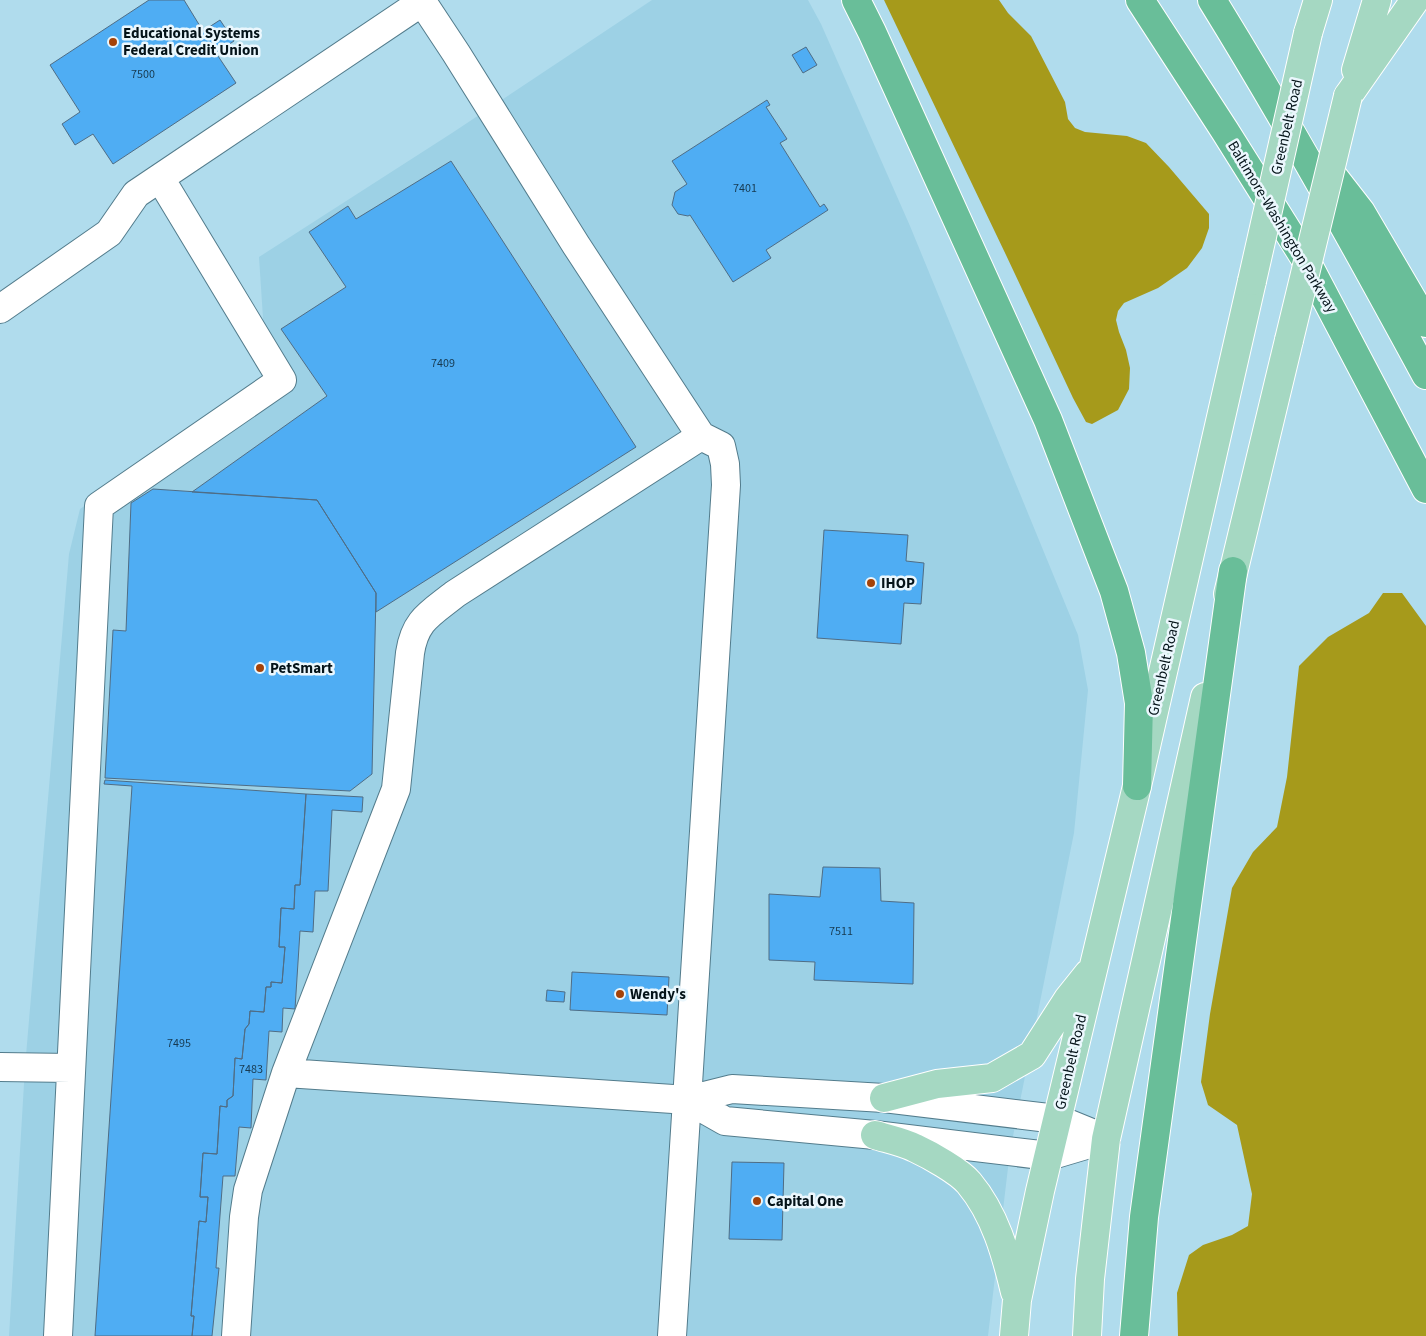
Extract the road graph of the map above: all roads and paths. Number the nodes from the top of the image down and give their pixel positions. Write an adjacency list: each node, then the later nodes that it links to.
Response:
1 (856, 0): 17 (highway)
2 (1140, 0): 15 (highway, Baltimore-Washington Parkway)
3 (1212, 0): 8 (highway)
4 (1318, 0): 17 (main road, Greenbelt Road, bridge)
5 (1377, 0): 9 (main road)
6 (1415, 0): 9 (main road)
7 (422, 1): 10 (lane); 14 (lane)
8 (1267, 89): 12 (highway); 13 (highway)
9 (1348, 96): 16 (main road, bridge)
10 (160, 178): 11 (lane); 20 (lane)
11 (0, 309)
12 (1426, 323)
13 (1426, 375)
14 (701, 436): 21 (lane); 23 (lane)
15 (1426, 489)
16 (1233, 571): 26 (main road); 34 (highway)
17 (1137, 786): 18 (main road, Greenbelt Road)
18 (1093, 967): 22 (main road); 24 (main road, Greenbelt Road)
19 (0, 1067): 20 (lane)
20 (71, 1068): 29 (lane)
21 (286, 1073): 23 (lane); 30 (lane)
22 (884, 1098): 23 (lane); 24 (lane)
23 (688, 1100): 25 (lane); 31 (lane)
24 (1057, 1119): 26 (lane); 27 (main road, Greenbelt Road)
25 (875, 1135): 27 (lane); 28 (main road)
26 (1106, 1139): 27 (lane); 33 (main road)
27 (1049, 1156): 28 (main road, Greenbelt Road)
28 (1017, 1300): 32 (main road, Greenbelt Road)
29 (58, 1336)
30 (236, 1336)
31 (672, 1336)
32 (1014, 1336)
33 (1087, 1336)
34 (1134, 1336)

